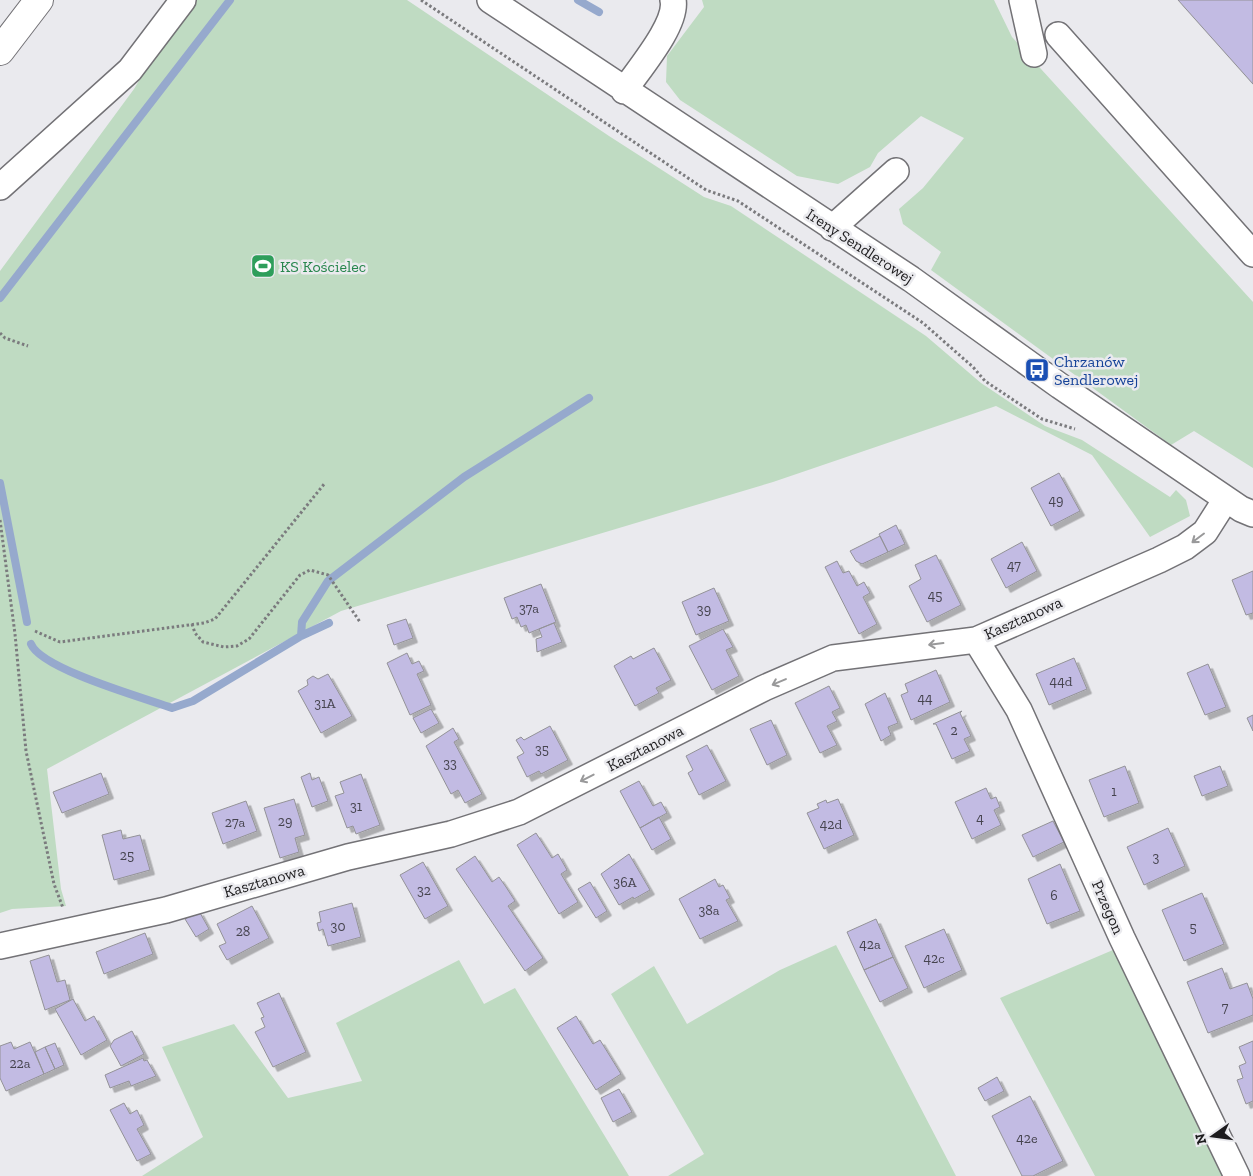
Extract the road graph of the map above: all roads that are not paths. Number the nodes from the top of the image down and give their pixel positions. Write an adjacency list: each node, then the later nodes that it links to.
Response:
1 (39, 0): 7 (main road)
2 (183, 0): 11 (street)
3 (490, 0): 9 (street, Ireny Sendlerowej)
4 (673, 0): 9 (street)
5 (1022, 0): 8 (street)
6 (1058, 35): 13 (street)
7 (0, 51)
8 (1034, 54)
9 (624, 91): 12 (street, Ireny Sendlerowej)
10 (896, 171): 12 (street)
11 (0, 187)
12 (832, 228): 14 (street, Ireny Sendlerowej)
13 (1253, 254)
14 (1226, 499): 15 (street); 16 (street, Kasztanowa, one-way to 16)
15 (1253, 514)
16 (976, 640): 17 (street, Kasztanowa, one-way to 17); 18 (street, Przegon)
17 (0, 946)
18 (1237, 1176)

